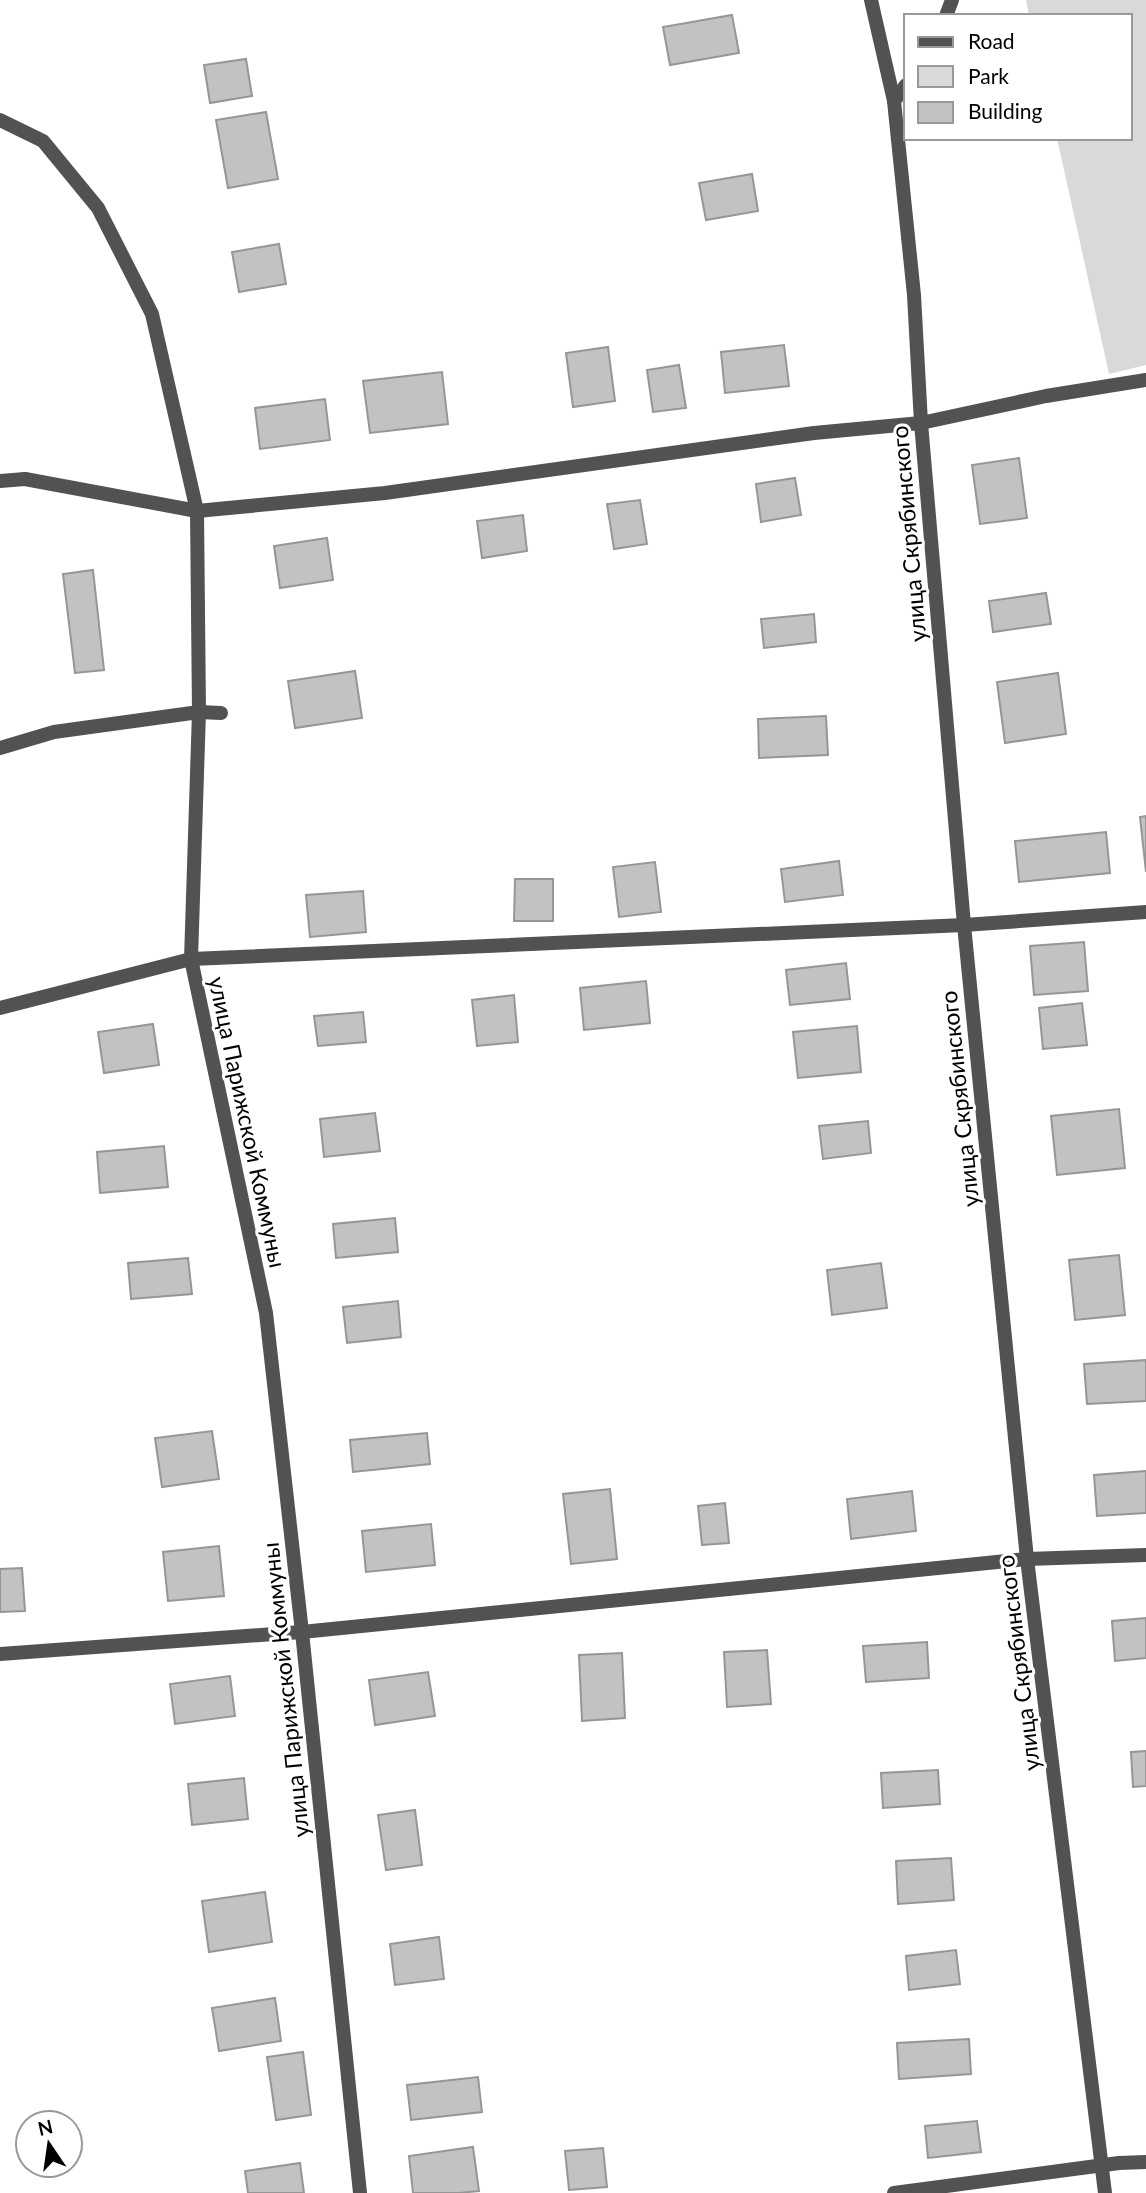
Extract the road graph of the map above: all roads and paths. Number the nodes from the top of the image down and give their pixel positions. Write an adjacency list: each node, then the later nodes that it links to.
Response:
1 (871, 0): 3 (street, улица Скрябинского)
2 (904, 88): 3 (street)
3 (894, 101): 6 (street, улица Скрябинского)
4 (0, 120): 8 (street, улица Парижской Коммуны)
5 (1146, 380): 6 (street)
6 (920, 423): 8 (street); 13 (street, улица Скрябинского)
7 (0, 481): 8 (street)
8 (197, 511): 9 (street, улица Парижской Коммуны)
9 (199, 712): 10 (street); 11 (street); 14 (street, улица Парижской Коммуны)
10 (221, 713)
11 (0, 748)
12 (1146, 912): 13 (street)
13 (964, 925): 14 (street); 17 (street, улица Скрябинского)
14 (191, 959): 15 (street); 18 (street, улица Парижской Коммуны)
15 (0, 1008)
16 (1146, 1555): 17 (street)
17 (1027, 1559): 18 (street); 21 (street, улица Скрябинского)
18 (302, 1632): 19 (street); 22 (street, улица Парижской Коммуны)
19 (0, 1654)
20 (1146, 2162): 21 (street)
21 (1102, 2166): 23 (street); 24 (street, улица Скрябинского)
22 (360, 2193)
23 (894, 2193)
24 (1105, 2193)

